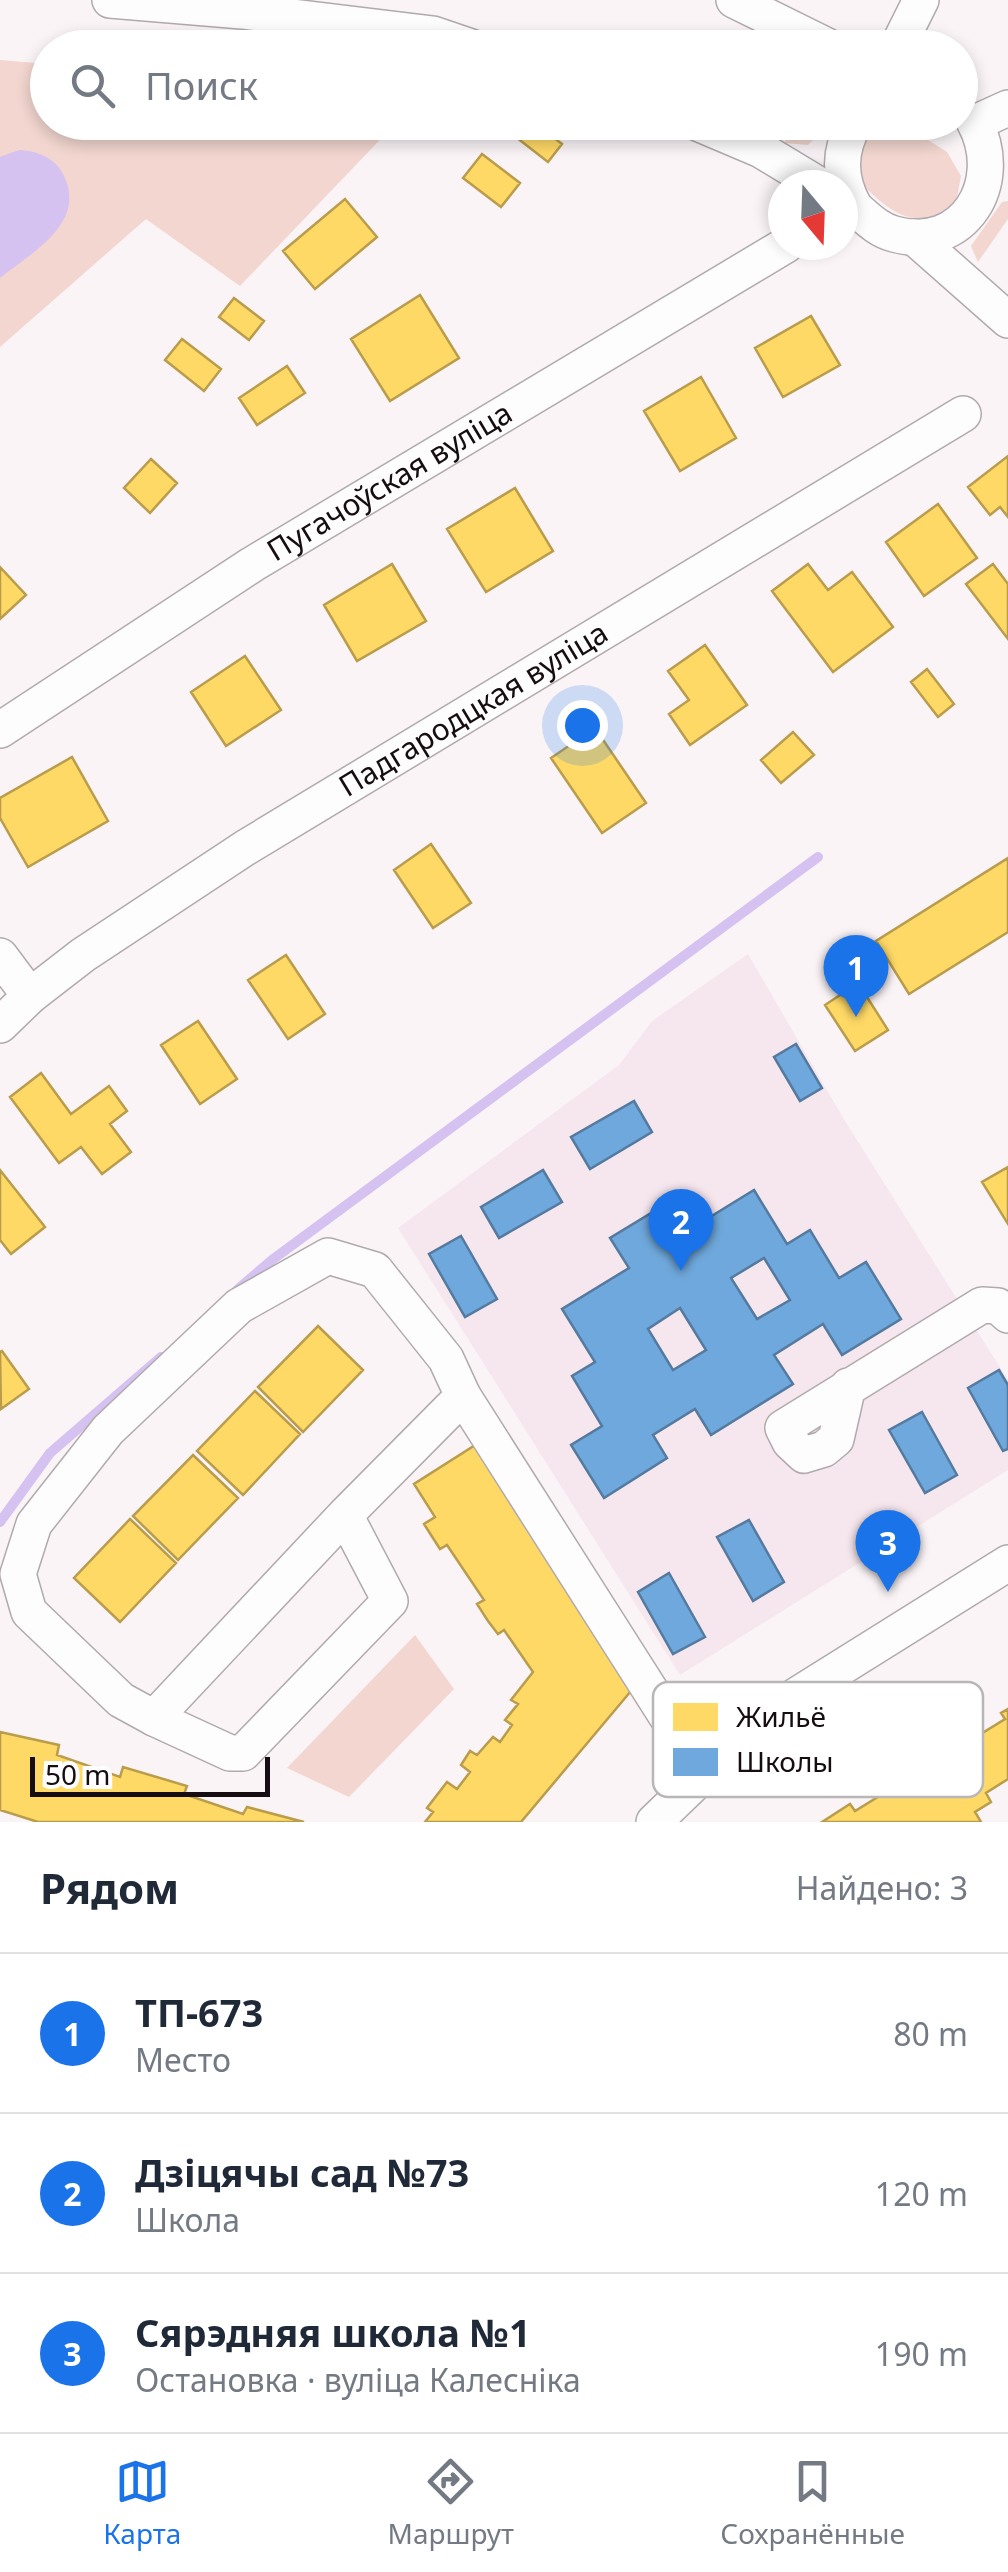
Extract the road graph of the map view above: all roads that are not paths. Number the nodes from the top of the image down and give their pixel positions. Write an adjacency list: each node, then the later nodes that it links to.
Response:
1 (110, 0): 4 (street)
2 (734, 0): 6 (street)
3 (921, 0): 7 (street)
4 (175, 3): 5 (street)
5 (400, 30)
6 (795, 30)
7 (906, 30)
8 (1008, 108): 9 (street)
9 (978, 114)
10 (978, 125): 14 (street)
11 (978, 135): 18 (street)
12 (737, 140): 15 (street)
13 (846, 140): 16 (street)
14 (1008, 153)
15 (794, 170)
16 (842, 170)
17 (858, 214): 18 (street)
18 (914, 237): 20 (street)
19 (768, 256): 22 (street, Пугачоўская вуліца)
20 (1008, 320)
21 (964, 414): 24 (street, Падгародцкая вуліца)
22 (0, 730)
23 (0, 956): 24 (street)
24 (30, 996): 25 (street, Падгародцкая вуліца)
25 (0, 1025)
26 (1008, 1315): 27 (street)
27 (848, 1386)
28 (463, 1396): 29 (street); 32 (street); 33 (street)
29 (345, 1515): 33 (street); 33 (street)
30 (1008, 1563): 31 (street)
31 (818, 1682)
32 (653, 1696)
33 (154, 1718)
34 (680, 1797): 35 (street)
35 (654, 1822)

